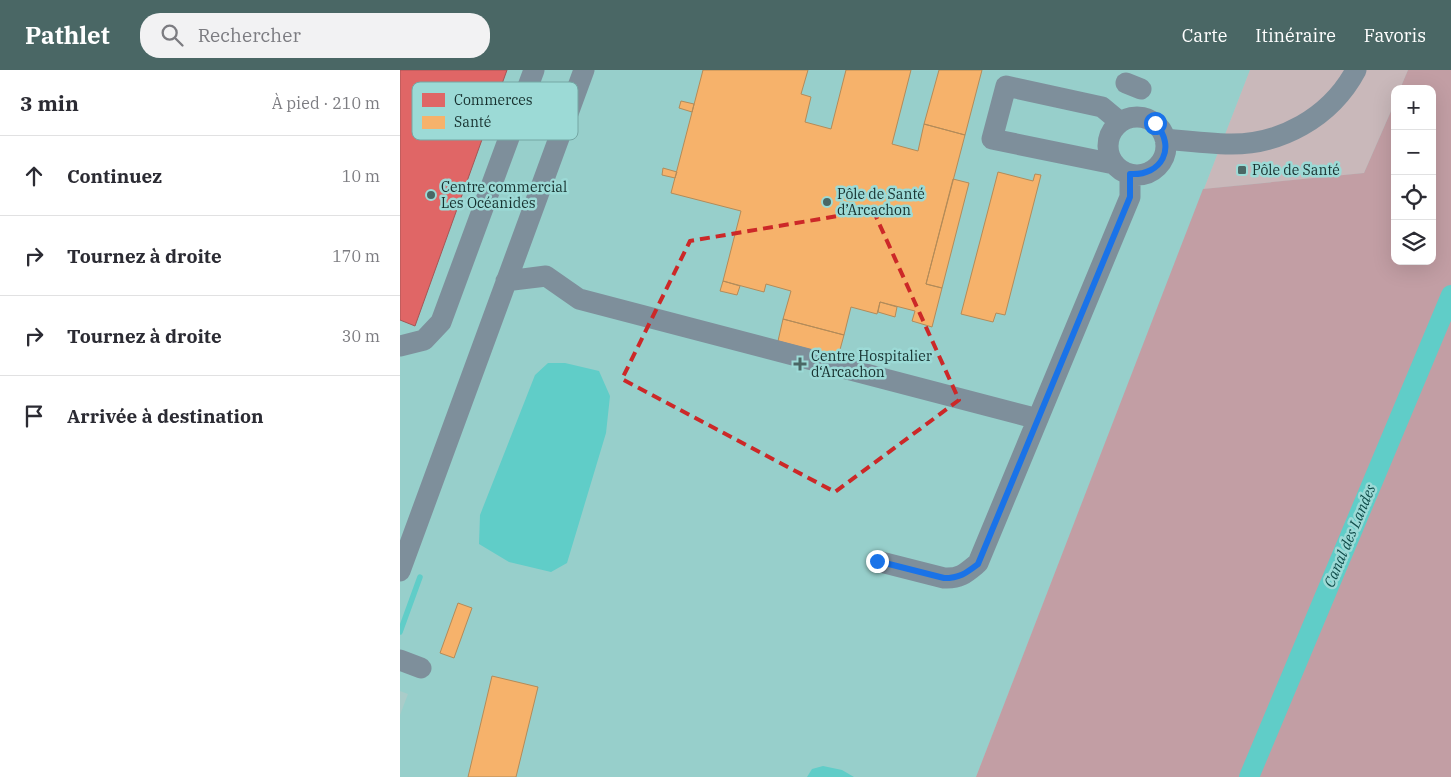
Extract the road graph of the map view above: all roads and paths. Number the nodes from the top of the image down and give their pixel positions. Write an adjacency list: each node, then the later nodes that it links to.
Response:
1 (534, 70): 4 (street)
2 (584, 70): 5 (street)
3 (1356, 70): 7 (street)
4 (530, 82)
5 (578, 86)
6 (1120, 122): 7 (street); 10 (street); 10 (street)
7 (1165, 139): 10 (street)
8 (508, 140): 12 (street)
9 (558, 140): 11 (street)
10 (1122, 169): 13 (street)
11 (506, 281): 13 (street); 15 (street)
12 (400, 346)
13 (1038, 419): 14 (street)
14 (877, 561)
15 (401, 565)
16 (400, 660): 17 (street)
17 (421, 668)

